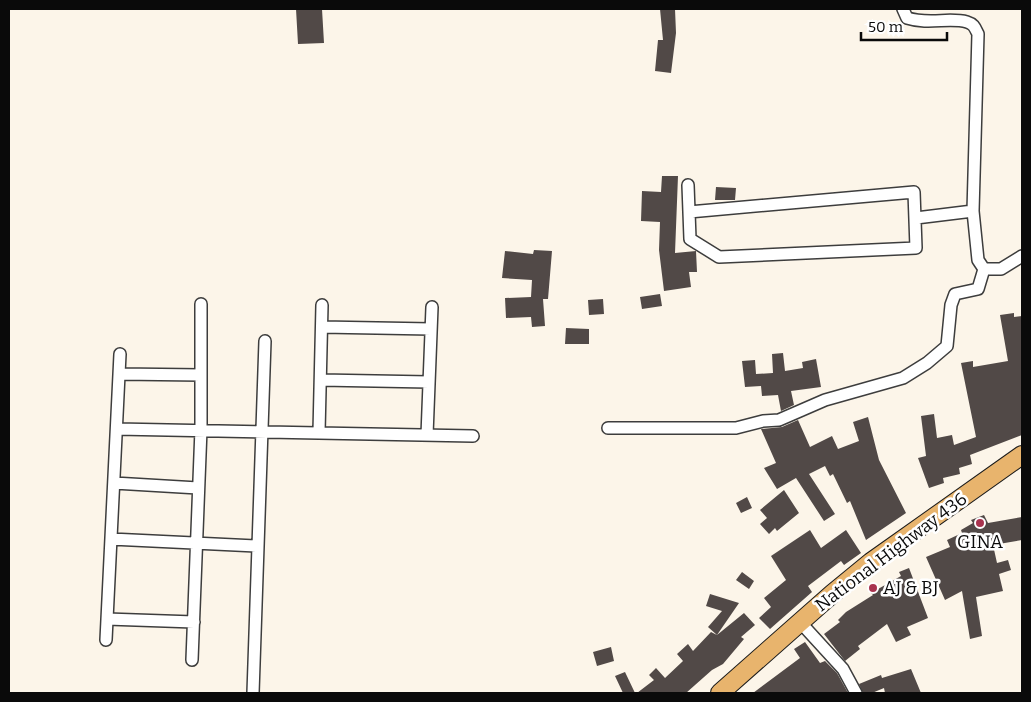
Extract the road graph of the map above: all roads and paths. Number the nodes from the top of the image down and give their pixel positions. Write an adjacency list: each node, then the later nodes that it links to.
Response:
1 (903, 9): 3 (street)
2 (688, 185): 4 (street)
3 (973, 211): 5 (street); 7 (street)
4 (689, 212): 5 (street); 5 (street)
5 (916, 218)
6 (1022, 256): 7 (street)
7 (984, 269): 19 (street)
8 (202, 304): 16 (street)
9 (322, 305): 11 (street)
10 (432, 307): 12 (street)
11 (322, 327): 12 (street); 17 (street)
12 (431, 329): 18 (street)
13 (265, 341): 22 (street)
14 (120, 354): 15 (street)
15 (120, 374): 16 (street); 20 (street)
16 (201, 376): 21 (street)
17 (320, 380): 18 (street); 23 (street)
18 (429, 382): 24 (street)
19 (608, 428)
20 (117, 429): 21 (street); 27 (street)
21 (200, 429): 22 (street); 28 (street)
22 (262, 430): 23 (street); 31 (street)
23 (319, 432): 24 (street)
24 (427, 435): 25 (street)
25 (473, 436)
26 (1022, 455): 34 (main road, National Highway 436)
27 (114, 483): 28 (street); 29 (street)
28 (198, 488): 30 (street)
29 (111, 538): 30 (street); 32 (street)
30 (196, 544): 31 (street); 33 (street)
31 (258, 546): 37 (street)
32 (107, 619): 33 (street); 35 (street)
33 (194, 622): 36 (street)
34 (800, 622): 38 (main road, National Highway 436); 39 (street)
35 (106, 640)
36 (192, 660)
37 (253, 693)
38 (720, 693)
39 (856, 693)

